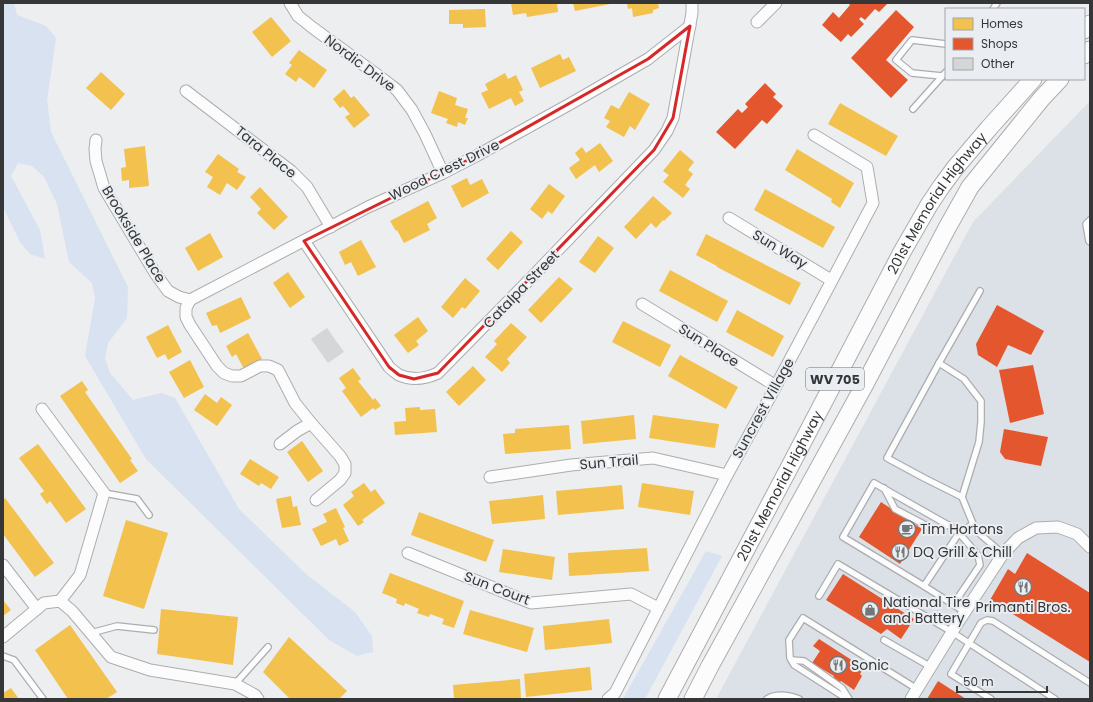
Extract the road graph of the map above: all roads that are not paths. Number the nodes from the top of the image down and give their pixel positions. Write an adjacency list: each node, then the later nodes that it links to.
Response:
1 (290, 3): 14 (street, Nordic Drive)
2 (692, 3): 5 (street)
3 (776, 3): 4 (street)
4 (757, 22)
5 (690, 26): 14 (street, Wood Crest Drive); 18 (street, Catalpa Street)
6 (945, 44): 7 (lane)
7 (944, 74): 11 (lane)
8 (1032, 80): 65 (main road, 201st Memorial Highway / WV 705)
9 (1059, 80): 66 (main road, 201st Memorial Highway / WV 705)
10 (186, 91): 17 (street, Tara Place)
11 (912, 109)
12 (814, 135): 20 (street, Suncrest Village)
13 (96, 140): 22 (street, Brookside Place)
14 (443, 173): 17 (street, Wood Crest Drive)
15 (729, 218): 20 (street, Sun Way)
16 (1090, 220): 19 (lane)
17 (331, 227): 18 (street, Wood Crest Drive)
18 (304, 240): 22 (street, Wood Crest Drive)
19 (1090, 242)
20 (831, 280): 25 (street, Suncrest Village)
21 (980, 291): 24 (lane)
22 (190, 300): 27 (street)
23 (642, 304): 25 (street, Sun Place)
24 (939, 363): 33 (lane); 33 (lane)
25 (776, 386): 29 (street, Suncrest Village)
26 (42, 409): 32 (street)
27 (311, 423): 28 (street); 34 (street)
28 (280, 444)
29 (727, 475): 30 (street, Sun Trail); 47 (street, Suncrest Village)
30 (490, 477)
31 (884, 488): 37 (lane); 37 (lane); 43 (lane)
32 (104, 493): 35 (lane); 45 (street)
33 (962, 497): 36 (lane)
34 (316, 500)
35 (149, 515)
36 (973, 524): 38 (lane); 41 (lane)
37 (948, 526): 38 (lane)
38 (958, 533): 43 (lane); 46 (lane)
39 (1090, 547): 41 (street)
40 (408, 553): 47 (street, Sun Court)
41 (1003, 554): 49 (street)
42 (3, 564): 48 (street)
43 (924, 586): 46 (lane)
44 (819, 596): 51 (lane)
45 (60, 601): 48 (street); 52 (street)
46 (953, 605): 49 (lane)
47 (658, 608): 64 (street, Suncrest Village)
48 (37, 609): 53 (street)
49 (965, 612): 51 (street)
50 (154, 630): 52 (lane)
51 (952, 632): 55 (lane); 58 (street)
52 (91, 633): 60 (street)
53 (3, 637)
54 (884, 640): 58 (lane)
55 (969, 644): 59 (lane); 71 (lane); 72 (lane)
56 (268, 647): 60 (lane)
57 (3, 656): 62 (lane)
58 (931, 667): 61 (street)
59 (1090, 683)
60 (235, 684): 63 (street)
61 (917, 689): 69 (lane); 70 (street)
62 (43, 699)
63 (258, 699)
64 (608, 699)
65 (667, 699)
66 (693, 699)
67 (767, 699): 68 (lane)
68 (798, 699)
69 (848, 699)
70 (911, 699)
71 (991, 699)
72 (1055, 699)

